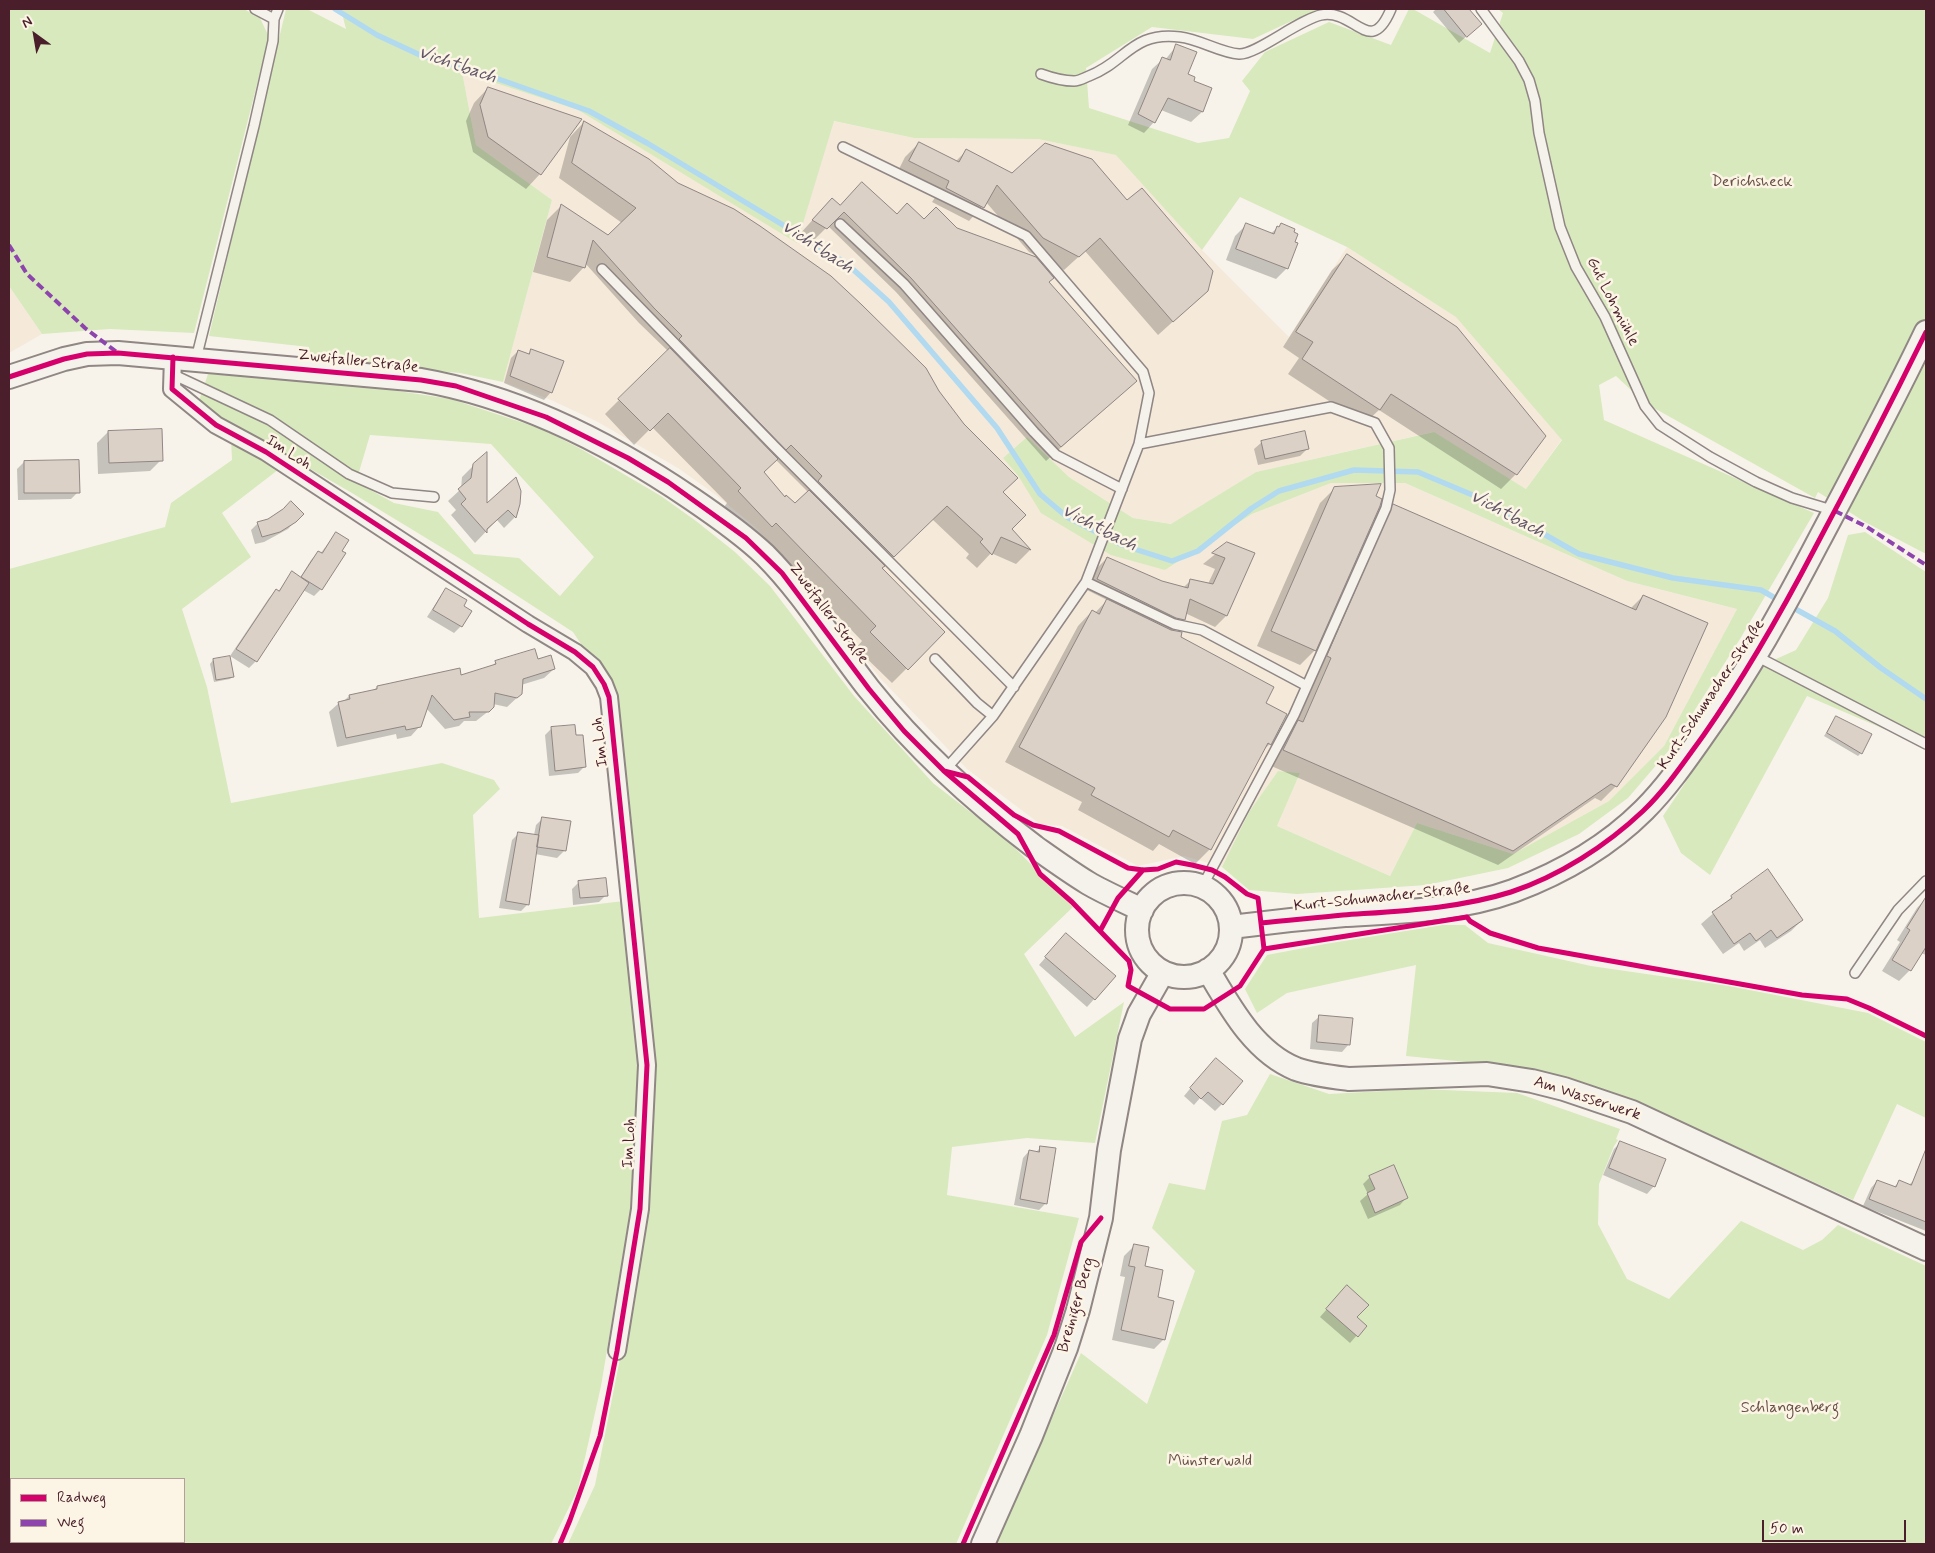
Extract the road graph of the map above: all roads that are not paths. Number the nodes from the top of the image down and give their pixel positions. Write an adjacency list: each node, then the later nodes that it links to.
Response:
1 (255, 9): 5 (lane)
2 (278, 9): 5 (lane)
3 (1391, 9): 6 (lane)
4 (1481, 9): 17 (lane, Gut Lohmühle)
5 (274, 19): 11 (lane)
6 (1041, 74)
7 (843, 146): 14 (lane)
8 (840, 224): 15 (lane)
9 (602, 269): 22 (lane)
10 (1926, 332): 17 (main road, Kurt-Schumacher-Straße)
11 (196, 359): 12 (main road, Zweifaller Straße); 25 (main road, Zweifaller Straße)
12 (173, 365): 13 (main road, Zweifaller Straße); 16 (lane); 34 (street, Im Loh)
13 (9, 377)
14 (1139, 444): 15 (lane); 21 (lane)
15 (1122, 488): 18 (lane)
16 (434, 497)
17 (1835, 511): 19 (main road, Kurt-Schumacher-Straße)
18 (1086, 582): 21 (lane); 22 (lane)
19 (1756, 656): 24 (lane); 29 (main road, Kurt-Schumacher-Straße)
20 (935, 659): 23 (lane)
21 (1307, 686): 27 (lane)
22 (1014, 687): 23 (lane)
23 (993, 716): 25 (lane)
24 (1926, 744)
25 (944, 771): 28 (main road, Zweifaller Straße)
26 (1926, 881): 32 (lane)
27 (1202, 887): 28 (main road); 29 (main road)
28 (1142, 910): 31 (main road)
29 (1231, 927): 30 (main road)
30 (1208, 970): 31 (main road); 33 (main road, Am Wasserwerk)
31 (1163, 972): 35 (main road, Breiniger Berg)
32 (1855, 973)
33 (1926, 1249)
34 (617, 1351)
35 (983, 1544)

